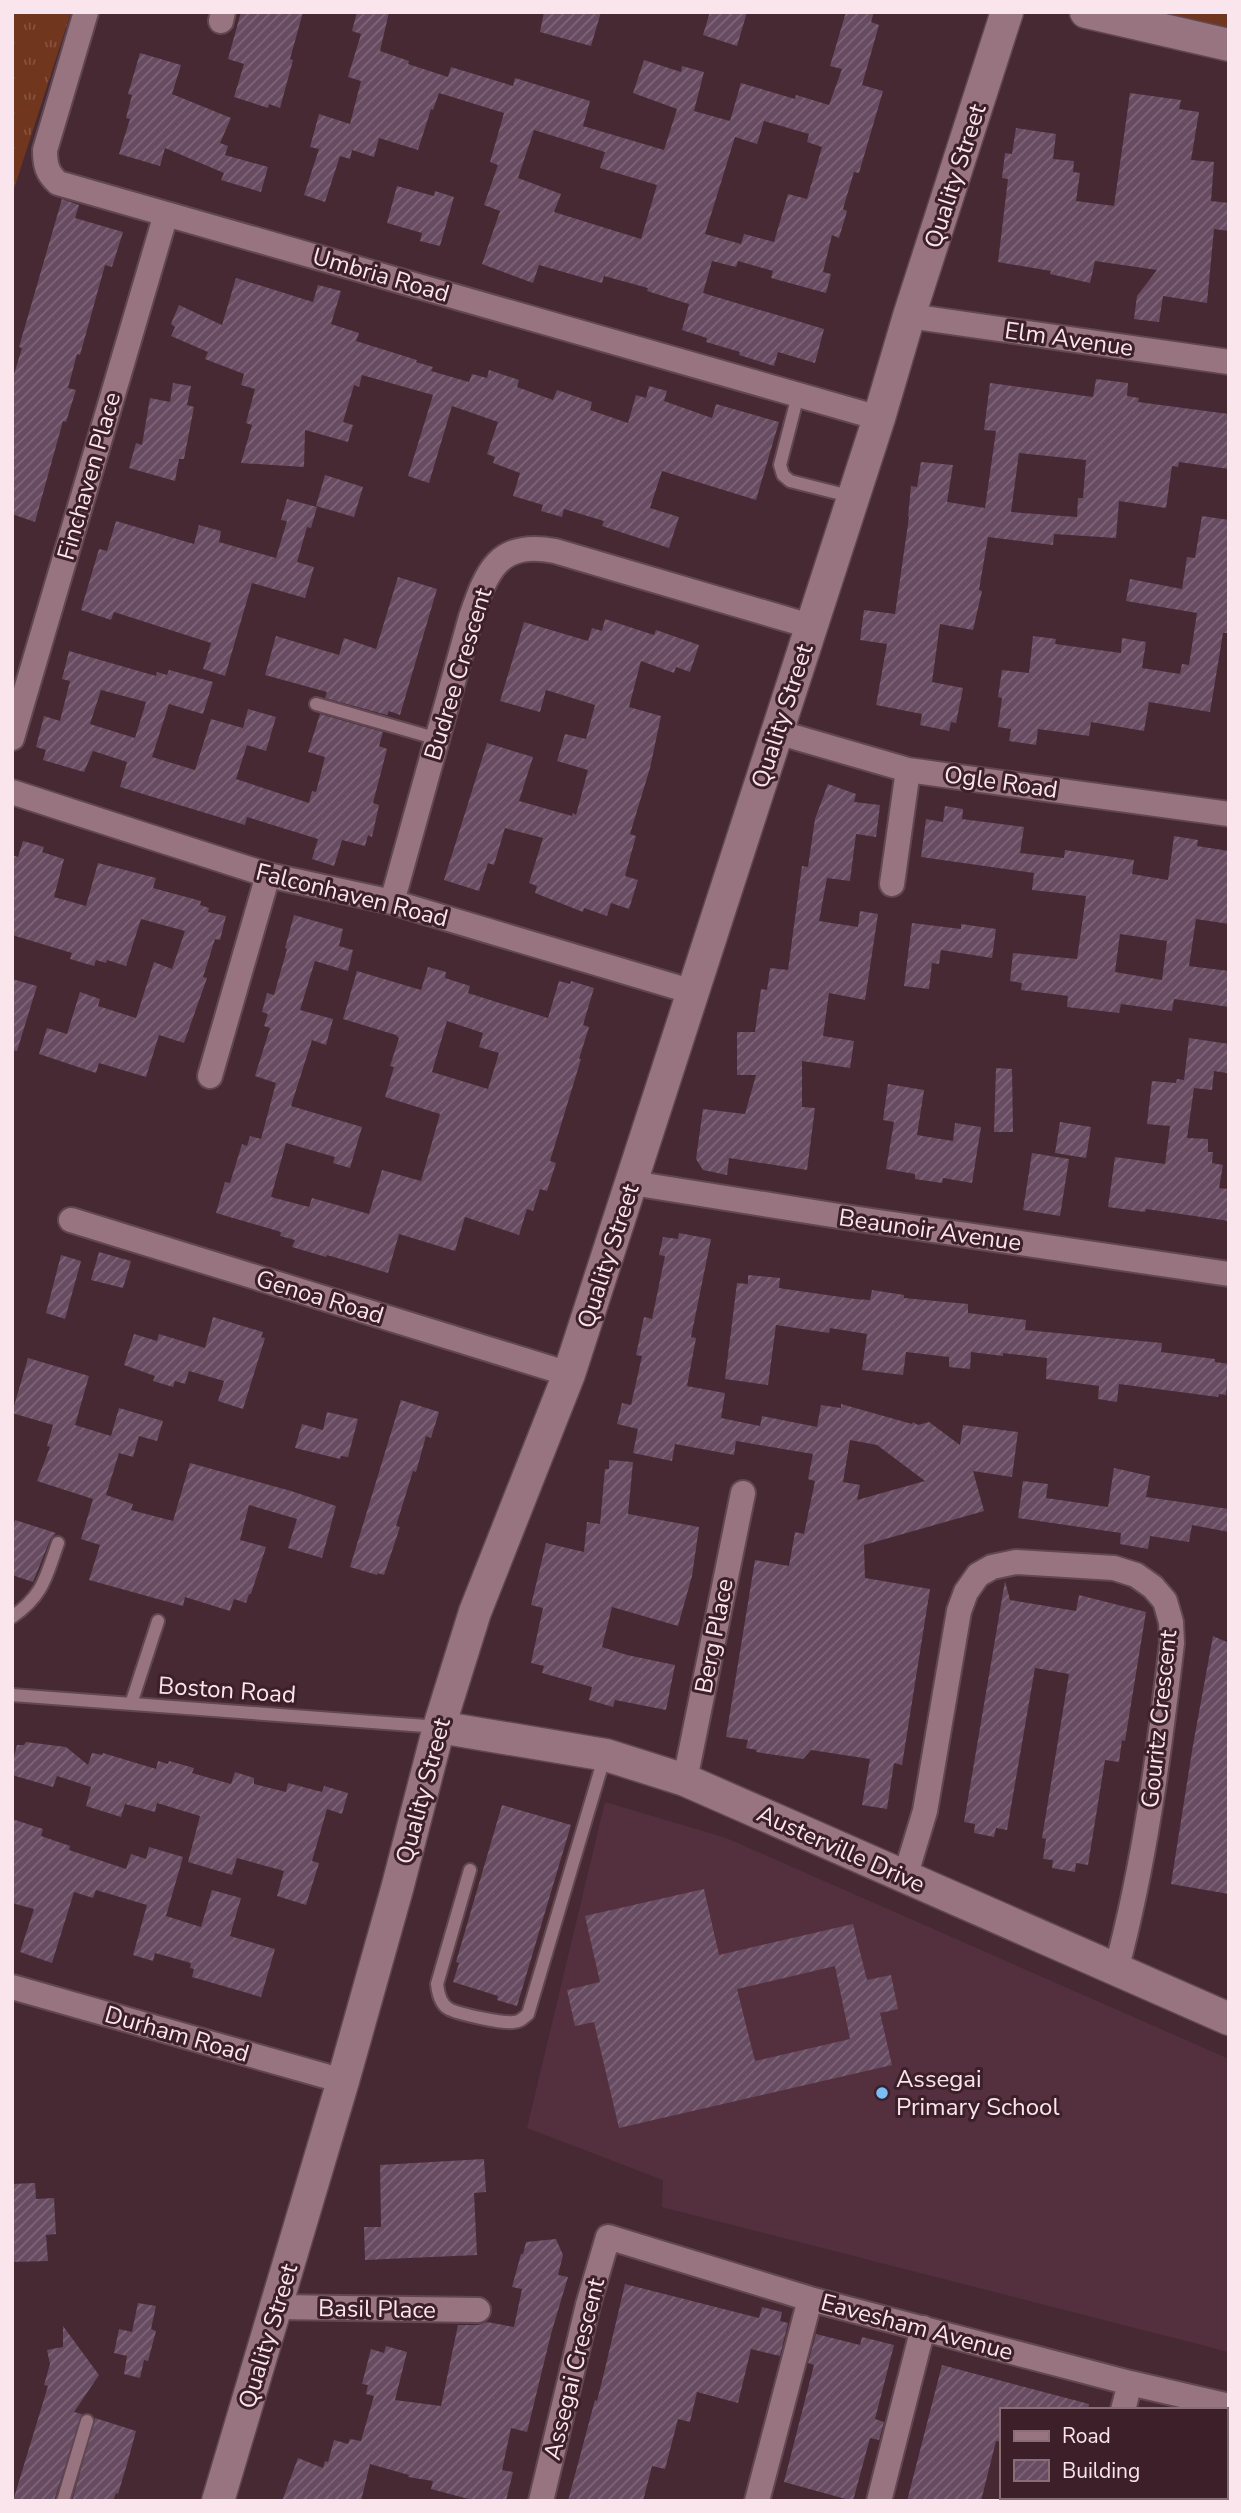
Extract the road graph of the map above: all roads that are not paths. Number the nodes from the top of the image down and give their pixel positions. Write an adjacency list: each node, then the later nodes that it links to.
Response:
1 (86, 12): 5 (street, Umbria Road)
2 (1007, 12): 6 (street, Quality Street)
3 (1086, 12): 4 (street)
4 (1229, 45)
5 (166, 214): 8 (street, Umbria Road); 14 (street, Finchaven Place)
6 (909, 316): 7 (street, Elm Avenue); 9 (street, Quality Street)
7 (1229, 362)
8 (798, 395): 9 (street, Umbria Road); 10 (lane)
9 (879, 418): 10 (street, Quality Street)
10 (853, 497): 11 (street, Quality Street)
11 (810, 626): 13 (street, Quality Street); 15 (street, Budree Crescent)
12 (316, 704): 15 (lane)
13 (777, 732): 16 (street, Ogle Road); 22 (street, Quality Street)
14 (12, 738)
15 (438, 739): 21 (street, Budree Crescent)
16 (908, 769): 18 (street, Ogle Road); 20 (street)
17 (12, 792): 19 (street, Falconhaven Road)
18 (1229, 814)
19 (268, 875): 21 (street, Falconhaven Road); 23 (street)
20 (892, 884)
21 (393, 902): 22 (street, Falconhaven Road)
22 (693, 992): 24 (street, Quality Street)
23 (211, 1076)
24 (632, 1183): 26 (street, Beaunoir Avenue); 27 (street, Quality Street)
25 (71, 1220): 27 (street, Genoa Road)
26 (1229, 1274)
27 (569, 1374): 34 (street, Quality Street)
28 (743, 1493): 36 (street, Berg Place)
29 (58, 1543): 30 (lane)
30 (12, 1617)
31 (158, 1621): 33 (lane)
32 (12, 1695): 33 (lane, Boston Road)
33 (131, 1704): 34 (lane, Boston Road)
34 (439, 1727): 35 (street, Austerville Drive); 42 (street, Quality Street)
35 (606, 1755): 36 (street, Austerville Drive); 37 (lane)
36 (685, 1780): 38 (street, Austerville Drive)
37 (470, 1870)
38 (905, 1877): 39 (street, Austerville Drive); 39 (street, Gouritz Crescent)
39 (1116, 1970): 41 (street, Austerville Drive)
40 (12, 1987): 42 (street, Durham Road)
41 (1229, 2020)
42 (343, 2081): 45 (street, Quality Street)
43 (608, 2237): 44 (street, Eavesham Avenue); 54 (street, Assegai Crescent)
44 (810, 2299): 47 (street, Eavesham Avenue); 55 (street)
45 (277, 2307): 46 (street, Basil Place); 53 (street, Quality Street)
46 (478, 2310)
47 (923, 2328): 48 (street, Eavesham Avenue); 56 (street)
48 (1129, 2384): 49 (street, Eavesham Avenue); 50 (street)
49 (1229, 2406)
50 (1123, 2408)
51 (87, 2421): 52 (lane)
52 (63, 2501)
53 (218, 2501)
54 (541, 2501)
55 (757, 2501)
56 (879, 2501)

